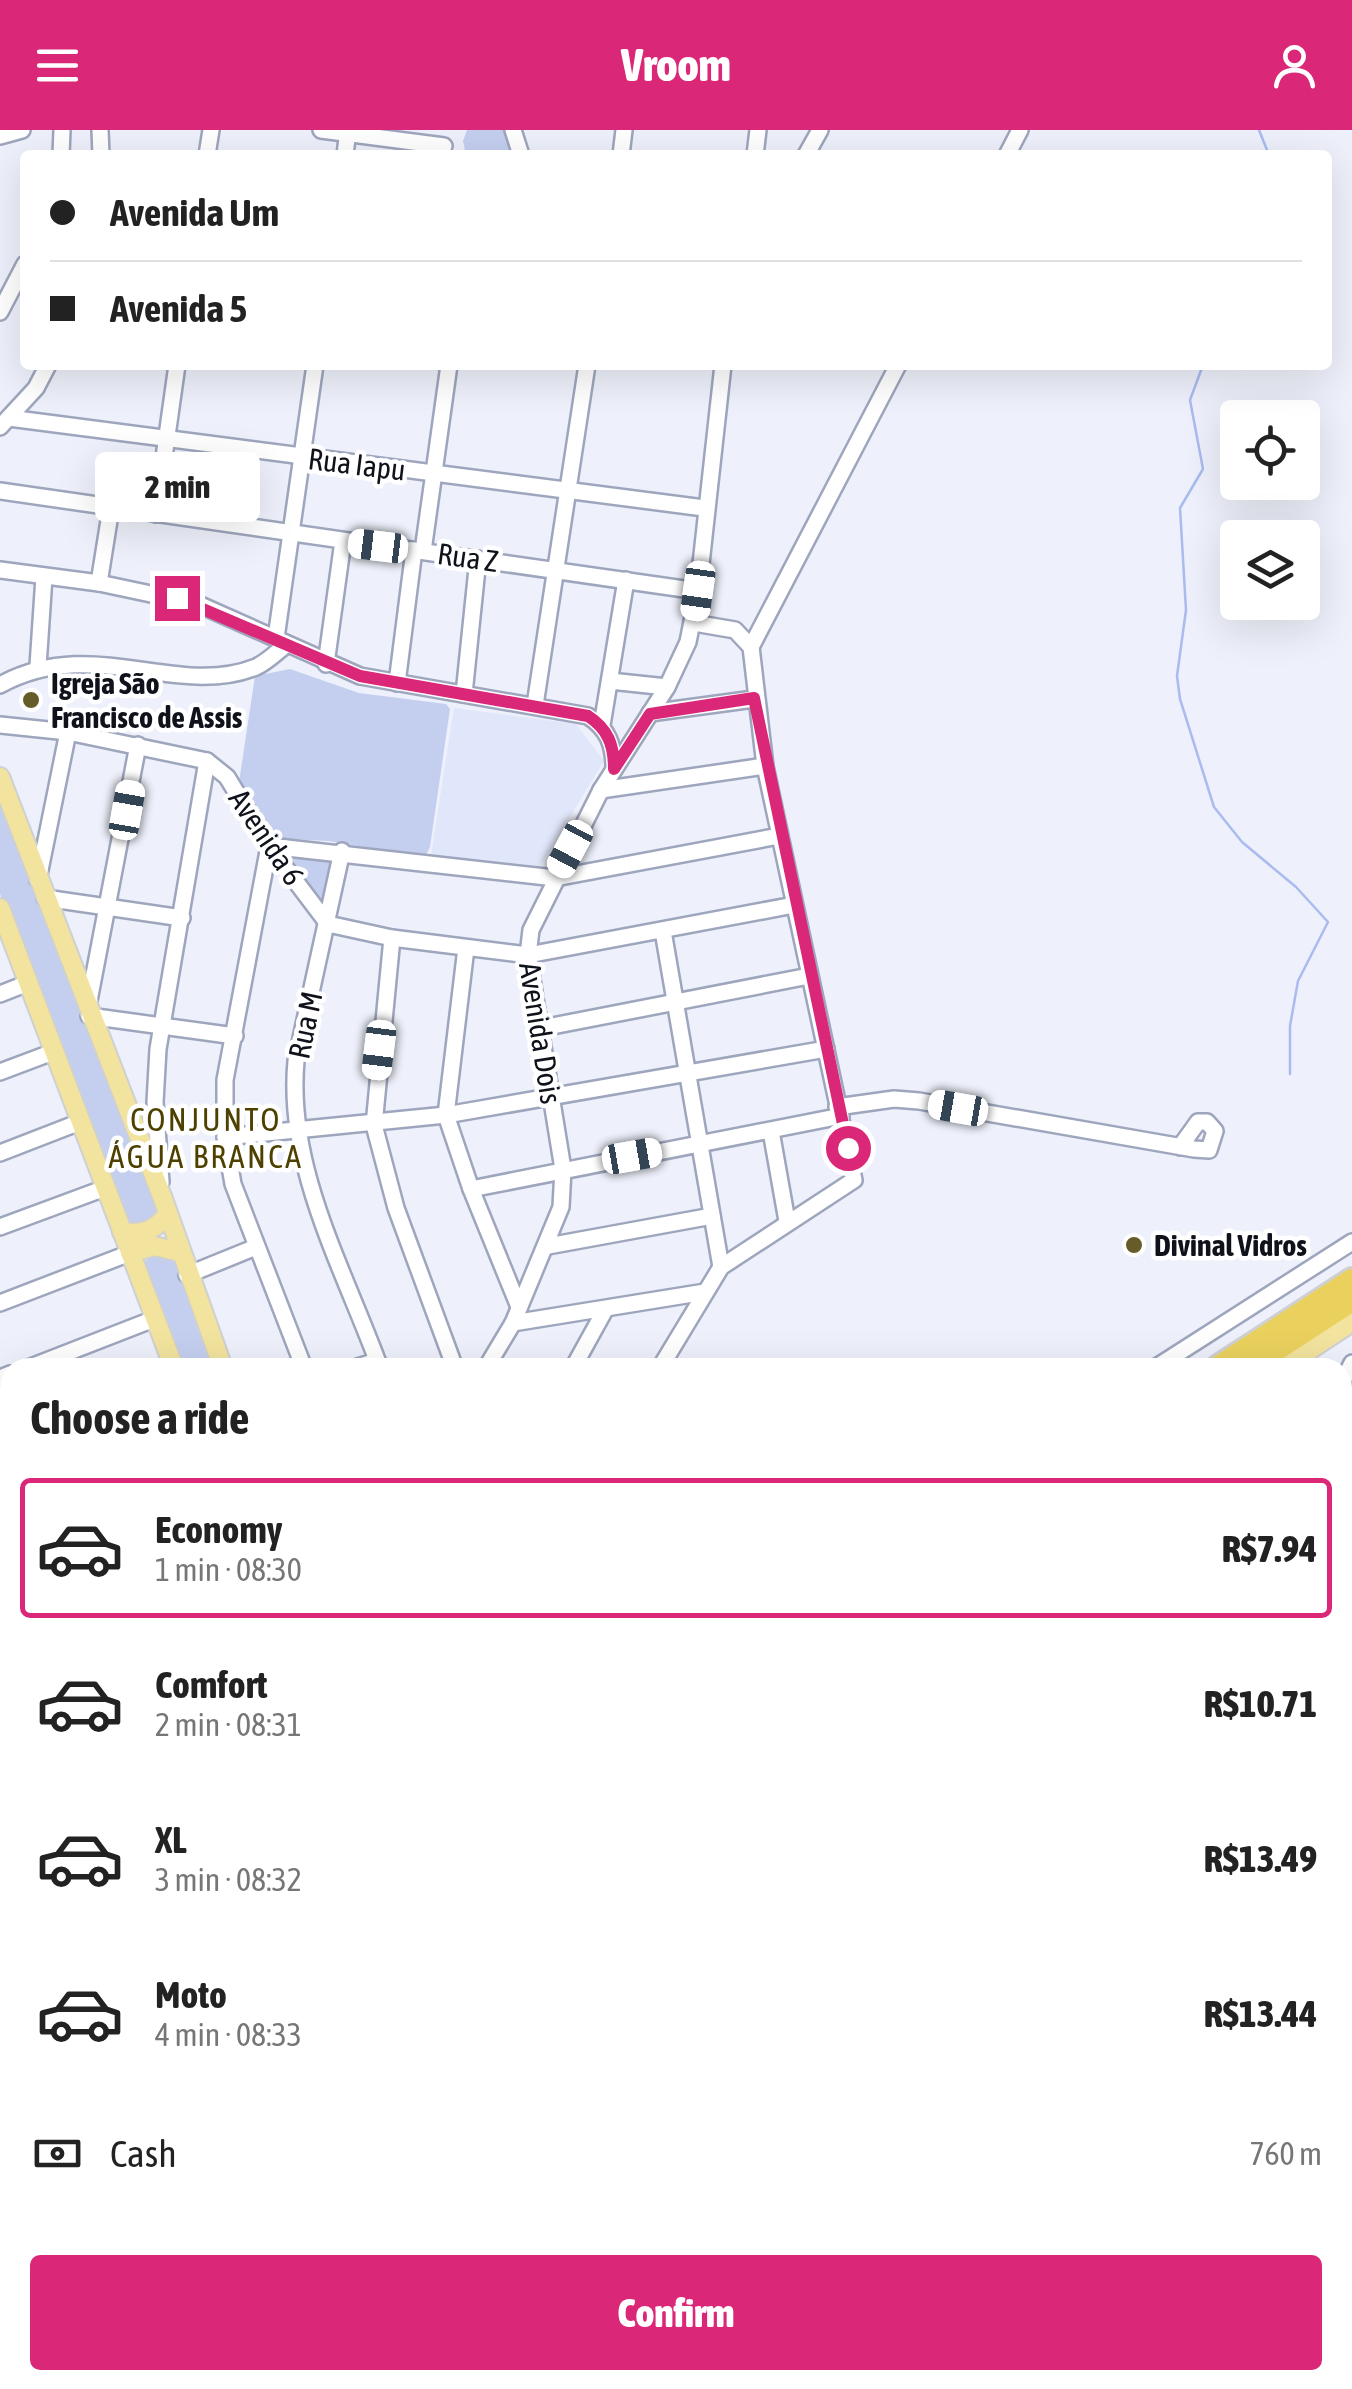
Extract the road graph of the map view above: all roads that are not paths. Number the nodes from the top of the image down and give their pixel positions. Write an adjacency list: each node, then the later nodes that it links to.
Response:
1 (22, 130): 4 (street)
2 (321, 130): 3 (street)
3 (348, 132): 5 (street)
4 (0, 136)
5 (439, 150)
6 (20, 274): 7 (street)
7 (0, 312)
8 (45, 370): 15 (street)
9 (176, 370): 16 (street)
10 (314, 370): 17 (street)
11 (448, 370): 18 (street)
12 (587, 370): 20 (street)
13 (721, 370): 22 (street, Avenida Dois)
14 (895, 370): 36 (street)
15 (4, 422): 16 (street, Rua Iapu)
16 (167, 438): 17 (street, Rua Iapu); 23 (street)
17 (300, 456): 18 (street, Rua Iapu); 24 (street)
18 (434, 474): 20 (street, Rua Iapu); 26 (street)
19 (0, 492): 21 (street, Rua Z)
20 (567, 492): 22 (street, Rua Iapu); 28 (street)
21 (111, 508): 23 (street, Rua Z); 32 (street)
22 (704, 508): 33 (street, Avenida Dois)
23 (156, 514): 24 (street, Rua Z)
24 (290, 535): 25 (street, Rua Z); 35 (street)
25 (343, 541): 26 (street, Rua Z); 37 (street)
26 (418, 551): 27 (street, Rua Z); 40 (street)
27 (478, 559): 28 (street, Rua Z); 43 (street)
28 (556, 569): 31 (street, Rua Z); 45 (street)
29 (0, 570): 30 (street)
30 (44, 577): 32 (street); 38 (street)
31 (626, 580): 33 (street, Rua Z); 39 (street)
32 (99, 583): 35 (street)
33 (698, 591): 34 (street, Avenida Dois)
34 (694, 623): 36 (street); 42 (street, Avenida Dois)
35 (282, 641): 37 (street); 38 (street)
36 (751, 647): 44 (street)
37 (326, 664): 40 (street)
38 (38, 666): 41 (street)
39 (610, 681): 42 (street); 48 (street)
40 (397, 683): 43 (street)
41 (0, 685)
42 (666, 687): 46 (street, Avenida Dois)
43 (464, 694): 45 (street)
44 (754, 698): 46 (street); 52 (street)
45 (534, 705): 48 (street)
46 (650, 714): 53 (street, Avenida Dois)
47 (0, 725): 49 (street, Avenida 6)
48 (602, 725): 53 (street)
49 (68, 732): 50 (street, Avenida 6); 57 (street)
50 (138, 745): 51 (street, Avenida 6); 63 (street)
51 (208, 761): 58 (street, Avenida 6); 65 (street)
52 (765, 766): 55 (street); 56 (street)
53 (614, 769): 55 (street, Avenida Dois)
54 (0, 777): 57 (main road)
55 (601, 790): 60 (street, Avenida Dois)
56 (779, 836): 60 (street); 62 (street)
57 (36, 846): 61 (main road)
58 (269, 846): 59 (street); 66 (street, Avenida 6); 78 (street)
59 (342, 851): 60 (street); 66 (street, Rua M)
60 (555, 878): 70 (street, Avenida Dois)
61 (45, 898): 63 (street); 75 (main road)
62 (794, 906): 67 (street); 71 (street)
63 (110, 907): 65 (street); 75 (street)
64 (1, 915): 72 (main road)
65 (182, 918): 76 (street)
66 (328, 924): 68 (street); 90 (street, Rua M)
67 (664, 931): 70 (street); 74 (street)
68 (392, 938): 69 (street); 87 (street)
69 (466, 948): 70 (street); 85 (street)
70 (528, 955): 77 (street, Avenida Dois)
71 (808, 976): 74 (street); 79 (street)
72 (28, 983): 73 (street); 80 (main road)
73 (0, 994)
74 (673, 1004): 77 (street); 82 (street)
75 (88, 1013): 76 (street); 94 (main road)
76 (162, 1024): 78 (street); 88 (street)
77 (537, 1028): 83 (street, Avenida Dois)
78 (235, 1036): 91 (street)
79 (826, 1049): 82 (street); 84 (street)
80 (53, 1052): 81 (street); 86 (main road)
81 (0, 1072)
82 (687, 1072): 83 (street); 92 (street)
83 (552, 1099): 85 (street); 96 (street, Avenida Dois)
84 (839, 1112): 89 (street); 93 (street); 101 (street)
85 (446, 1116): 87 (street); 98 (street)
86 (80, 1122): 95 (street); 97 (main road)
87 (374, 1125): 90 (street); 124 (street)
88 (156, 1130): 94 (street); 99 (street)
89 (772, 1131): 92 (street); 101 (street)
90 (296, 1132): 91 (street); 123 (street, Rua M)
91 (225, 1137): 106 (street)
92 (700, 1144): 96 (street); 100 (street)
93 (1180, 1146): 93 (street)
94 (142, 1147): 99 (main road)
95 (0, 1153)
96 (562, 1169): 98 (street); 105 (street, Avenida Dois)
97 (105, 1188): 102 (street); 103 (main road)
98 (470, 1190): 114 (street)
99 (165, 1207): 103 (main road); 108 (main road)
100 (712, 1216): 105 (street); 109 (street)
101 (787, 1221): 109 (street)
102 (0, 1227)
103 (122, 1232): 107 (main road)
104 (1352, 1242): 128 (street)
105 (548, 1246): 114 (street, Avenida Dois)
106 (256, 1247): 110 (street); 122 (street)
107 (130, 1252): 108 (main road); 113 (street); 117 (main road)
108 (180, 1252): 110 (main road)
109 (721, 1267): 112 (street)
110 (187, 1276): 121 (main road)
111 (1352, 1280): 129 (highway)
112 (705, 1292): 115 (street); 127 (street)
113 (0, 1302)
114 (519, 1307): 118 (street, Avenida Dois)
115 (605, 1310): 118 (street); 126 (street)
116 (1352, 1317): 130 (highway); 131 (main road)
117 (154, 1319): 119 (street); 120 (main road)
118 (513, 1323): 125 (street, Avenida Dois)
119 (54, 1358)
120 (170, 1358)
121 (218, 1358)
122 (300, 1358)
123 (376, 1358)
124 (451, 1358)
125 (492, 1358)
126 (579, 1358)
127 (666, 1358)
128 (1171, 1358)
129 (1232, 1358)
130 (1268, 1358)
131 (1296, 1358)

